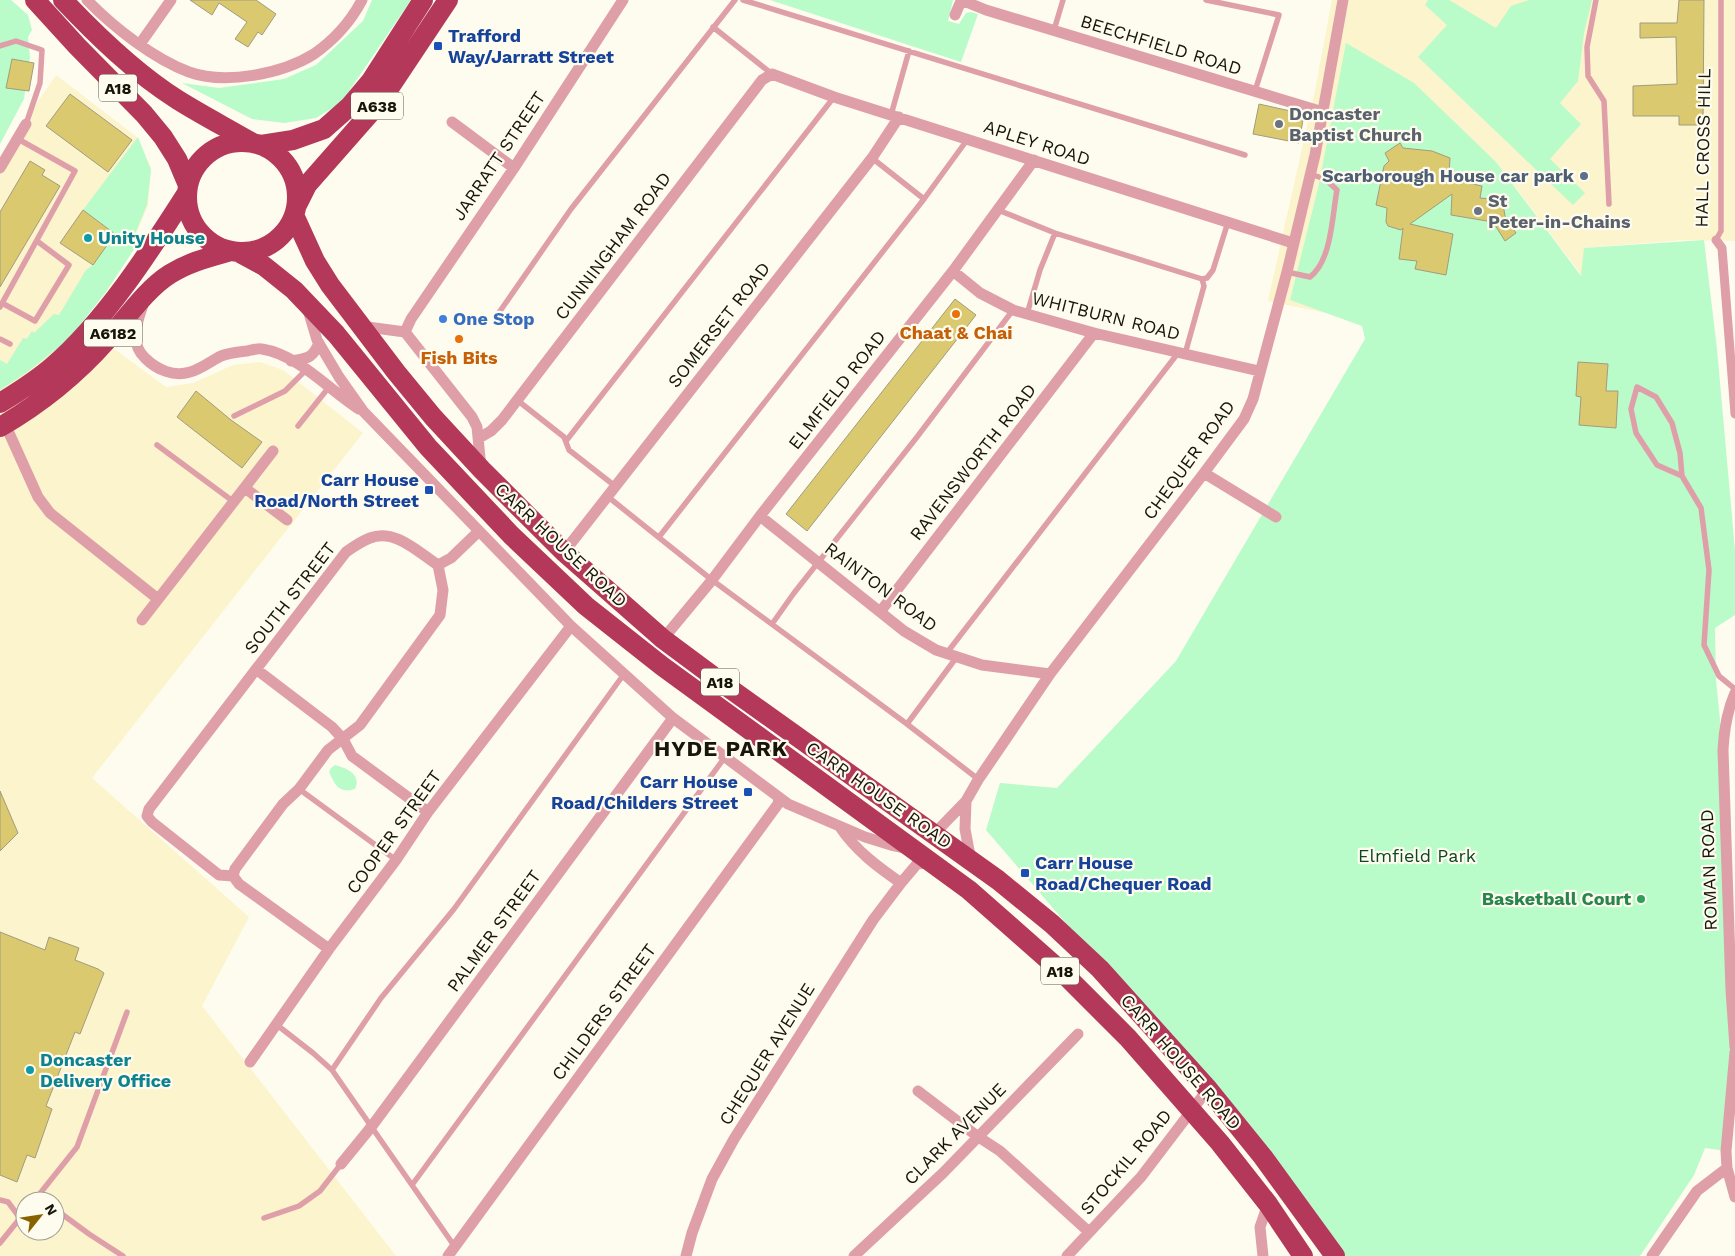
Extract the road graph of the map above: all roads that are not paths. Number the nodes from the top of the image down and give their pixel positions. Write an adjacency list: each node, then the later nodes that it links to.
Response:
1 (35, 0): 39 (highway, A18)
2 (63, 0): 32 (highway, A18)
3 (87, 0): 20 (street)
4 (170, 0): 20 (street)
5 (362, 0): 20 (street)
6 (423, 0): 32 (highway, A638)
7 (448, 0): 42 (highway, A638)
8 (623, 0): 37 (street, JARRATT STREET)
9 (734, 0): 18 (lane)
10 (743, 0): 22 (lane)
11 (961, 0): 17 (street, BEECHFIELD ROAD); 19 (street, BEECHFIELD ROAD)
12 (1063, 0): 19 (lane)
13 (1206, 0): 24 (lane)
14 (1343, 0): 26 (street, CHEQUER ROAD)
15 (1596, 0): 41 (lane)
16 (1721, 0): 46 (lane, HALL CROSS HILL)
17 (955, 15)
18 (713, 27): 23 (lane); 57 (lane)
19 (1054, 30): 24 (street, BEECHFIELD ROAD)
20 (140, 44)
21 (0, 46): 29 (lane)
22 (909, 51): 27 (lane); 33 (lane)
23 (772, 74): 25 (street, APLEY ROAD); 70 (street, CUNNINGHAM ROAD)
24 (1255, 92): 26 (street, BEECHFIELD ROAD)
25 (834, 97): 27 (street, APLEY ROAD); 78 (lane)
26 (1322, 112): 38 (street, CHEQUER ROAD)
27 (895, 116): 30 (street, APLEY ROAD); 34 (street, SOMERSET ROAD)
28 (452, 122): 37 (street)
29 (26, 124): 31 (street)
30 (967, 139): 35 (street, APLEY ROAD); 40 (lane)
31 (18, 140): 36 (street); 47 (lane)
32 (256, 143): 39 (highway); 42 (highway)
33 (1245, 155)
34 (872, 158): 40 (lane); 84 (street, SOMERSET ROAD)
35 (1034, 160): 43 (street, ELMFIELD ROAD); 44 (street, APLEY ROAD)
36 (0, 168)
37 (514, 168): 60 (street, JARRATT STREET)
38 (1310, 174): 48 (street, CHEQUER ROAD); 51 (lane)
39 (187, 189): 49 (highway); 71 (highway, A6182)
40 (924, 199): 92 (lane)
41 (1609, 204)
42 (296, 210): 49 (highway); 59 (highway, CARR HOUSE ROAD / A18)
43 (998, 210): 45 (lane); 50 (street, ELMFIELD ROAD)
44 (1228, 222): 48 (street, APLEY ROAD); 52 (lane)
45 (1055, 233): 52 (lane); 58 (lane)
46 (1716, 240): 73 (street, HALL CROSS HILL)
47 (37, 242): 55 (lane); 55 (lane)
48 (1292, 243): 51 (street, CHEQUER ROAD)
49 (235, 252): 53 (highway, A6182); 54 (highway, CARR HOUSE ROAD / A18)
50 (953, 271): 56 (street, WHITBURN ROAD); 88 (street, ELMFIELD ROAD)
51 (1287, 272): 68 (street, CHEQUER ROAD)
52 (1202, 279): 65 (lane)
53 (147, 294): 66 (street); 75 (highway, A6182)
54 (306, 302): 63 (street); 122 (highway, CARR HOUSE ROAD / A18)
55 (1, 305)
56 (1013, 310): 58 (street, WHITBURN ROAD); 94 (lane)
57 (498, 314)
58 (1027, 314): 61 (street, WHITBURN ROAD)
59 (360, 326): 60 (street); 81 (highway, CARR HOUSE ROAD / A18)
60 (405, 332): 77 (street)
61 (1094, 333): 65 (street, WHITBURN ROAD); 98 (street, RAVENSWORTH ROAD)
62 (0, 338): 64 (lane)
63 (320, 343): 66 (street); 72 (street)
64 (10, 344)
65 (1181, 353): 68 (street, WHITBURN ROAD); 103 (lane)
66 (291, 360): 67 (street)
67 (306, 370): 69 (street); 74 (lane)
68 (1259, 371): 82 (street, CHEQUER ROAD)
69 (329, 387): 72 (street); 76 (lane)
70 (517, 400): 77 (street, CUNNINGHAM ROAD); 78 (lane)
71 (0, 403)
72 (363, 411): 91 (street)
73 (1735, 414)
74 (234, 416)
75 (3, 425): 97 (street)
76 (298, 426)
77 (479, 438): 81 (street)
78 (566, 441): 84 (lane)
79 (157, 445): 87 (lane)
80 (273, 452): 85 (street)
81 (482, 470): 93 (highway, CARR HOUSE ROAD / A18)
82 (1204, 473): 89 (street); 106 (street, CHEQUER ROAD)
83 (1682, 476): 83 (lane); 107 (lane)
84 (615, 486): 86 (street, SOMERSET ROAD)
85 (245, 488): 87 (street); 90 (street)
86 (607, 496): 92 (lane); 93 (street, SOMERSET ROAD)
87 (234, 502): 97 (street)
88 (760, 516): 94 (street, RAINTON ROAD); 96 (street, ELMFIELD ROAD)
89 (1276, 517)
90 (287, 520)
91 (478, 532): 95 (street); 101 (street)
92 (659, 537): 96 (lane)
93 (564, 552): 102 (highway, CARR HOUSE ROAD / A18)
94 (818, 563): 98 (street, RAINTON ROAD); 100 (lane)
95 (438, 565): 104 (street, SOUTH STREET); 113 (street)
96 (712, 580): 100 (lane); 102 (street, ELMFIELD ROAD)
97 (158, 599): 99 (street)
98 (880, 612): 103 (street, RAINTON ROAD)
99 (142, 620)
100 (772, 624): 111 (lane)
101 (571, 626): 105 (street); 119 (street, COOPER STREET)
102 (663, 639): 121 (highway, CARR HOUSE ROAD / A18)
103 (951, 656): 106 (street, RAINTON ROAD); 111 (lane)
104 (256, 669): 113 (street, SOUTH STREET); 126 (street, SOUTH STREET)
105 (624, 674): 110 (street); 135 (lane)
106 (1050, 674): 115 (street, CHEQUER ROAD)
107 (1735, 689)
108 (1735, 693): 112 (street, ROMAN ROAD)
109 (1735, 717): 112 (street)
110 (673, 718): 114 (street); 139 (street, PALMER STREET)
111 (907, 724): 115 (lane)
112 (1724, 729): 132 (street, ROMAN ROAD)
113 (342, 739): 116 (street); 119 (street, SOUTH STREET)
114 (725, 757): 117 (street); 143 (lane)
115 (978, 780): 118 (street, CHEQUER ROAD)
116 (299, 789): 123 (lane); 126 (street)
117 (779, 798): 120 (street); 154 (street, CHILDERS STREET)
118 (966, 801): 121 (street, CHEQUER ROAD); 124 (street, CHEQUER ROAD)
119 (428, 812): 123 (street, COOPER STREET)
120 (839, 826): 122 (street); 127 (street)
121 (934, 834): 124 (highway, CARR HOUSE ROAD / A18)
122 (912, 849): 125 (highway, CARR HOUSE ROAD / A18)
123 (396, 860): 128 (street, COOPER STREET)
124 (971, 861): 136 (highway, CARR HOUSE ROAD / A18)
125 (930, 862): 127 (street, CHEQUER AVENUE); 138 (highway, CARR HOUSE ROAD / A18)
126 (233, 876): 128 (street)
127 (901, 882): 156 (street, CHEQUER AVENUE)
128 (329, 949): 130 (street, COOPER STREET)
129 (127, 1012): 144 (lane)
130 (277, 1025): 134 (street, COOPER STREET); 135 (lane, CHILDERS STREET)
131 (1078, 1034): 140 (street, CLARK AVENUE)
132 (1735, 1047)
133 (1735, 1052): 142 (street)
134 (250, 1062)
135 (332, 1070): 139 (lane, CHILDERS STREET)
136 (1208, 1089): 138 (street, STOCKIL ROAD); 161 (highway, CARR HOUSE ROAD / A18)
137 (918, 1091): 140 (street)
138 (1192, 1111): 147 (highway, CARR HOUSE ROAD / A18); 152 (street, STOCKIL ROAD)
139 (372, 1126): 141 (street, PALMER STREET); 143 (lane, CHILDERS STREET)
140 (977, 1136): 152 (street); 157 (street, CLARK AVENUE)
141 (340, 1164): 150 (lane)
142 (1727, 1168): 145 (street); 162 (street)
143 (412, 1185): 154 (lane, CHILDERS STREET)
144 (42, 1191)
145 (1734, 1191)
146 (0, 1200): 148 (lane)
147 (1268, 1204): 159 (street); 160 (highway, CARR HOUSE ROAD / A18)
148 (15, 1211)
149 (65, 1217): 155 (lane)
150 (264, 1218)
151 (15, 1224): 153 (lane)
152 (1089, 1232): 158 (street, STOCKIL ROAD)
153 (0, 1243)
154 (451, 1251)
155 (123, 1256)
156 (686, 1256)
157 (854, 1256)
158 (1067, 1256)
159 (1263, 1256)
160 (1303, 1256)
161 (1335, 1256)
162 (1652, 1256)

